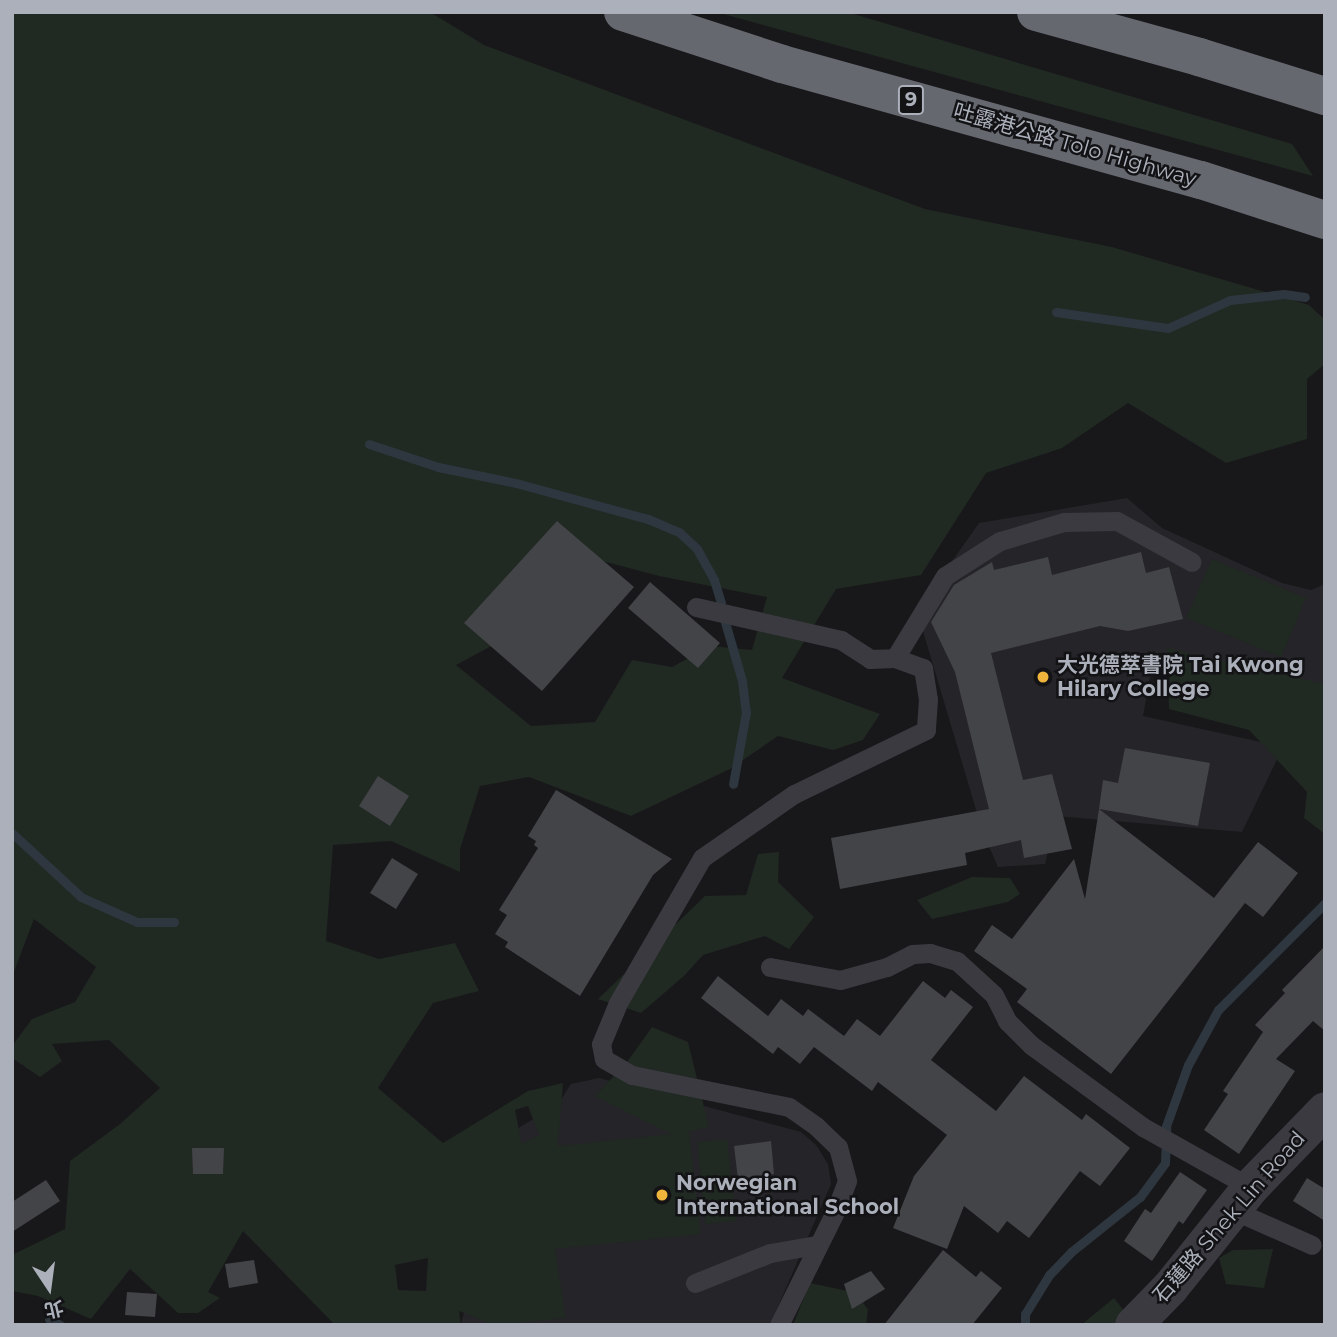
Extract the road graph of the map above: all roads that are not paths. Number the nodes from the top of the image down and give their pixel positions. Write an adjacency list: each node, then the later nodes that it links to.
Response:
1 (623, 12): 4 (highway, 吐露港公路 Tolo Highway / 9)
2 (1036, 12): 3 (highway)
3 (1325, 96)
4 (1325, 220)
5 (1192, 562): 7 (lane)
6 (696, 607): 7 (lane)
7 (895, 658): 11 (lane)
8 (770, 967): 10 (lane)
9 (1321, 1120): 10 (street, 石蓮路 Shek Lin Road)
10 (1241, 1198): 12 (lane); 15 (street, 石蓮路 Shek Lin Road)
11 (817, 1245): 13 (lane); 14 (lane)
12 (1312, 1245)
13 (695, 1283)
14 (779, 1325)
15 (1133, 1325)

